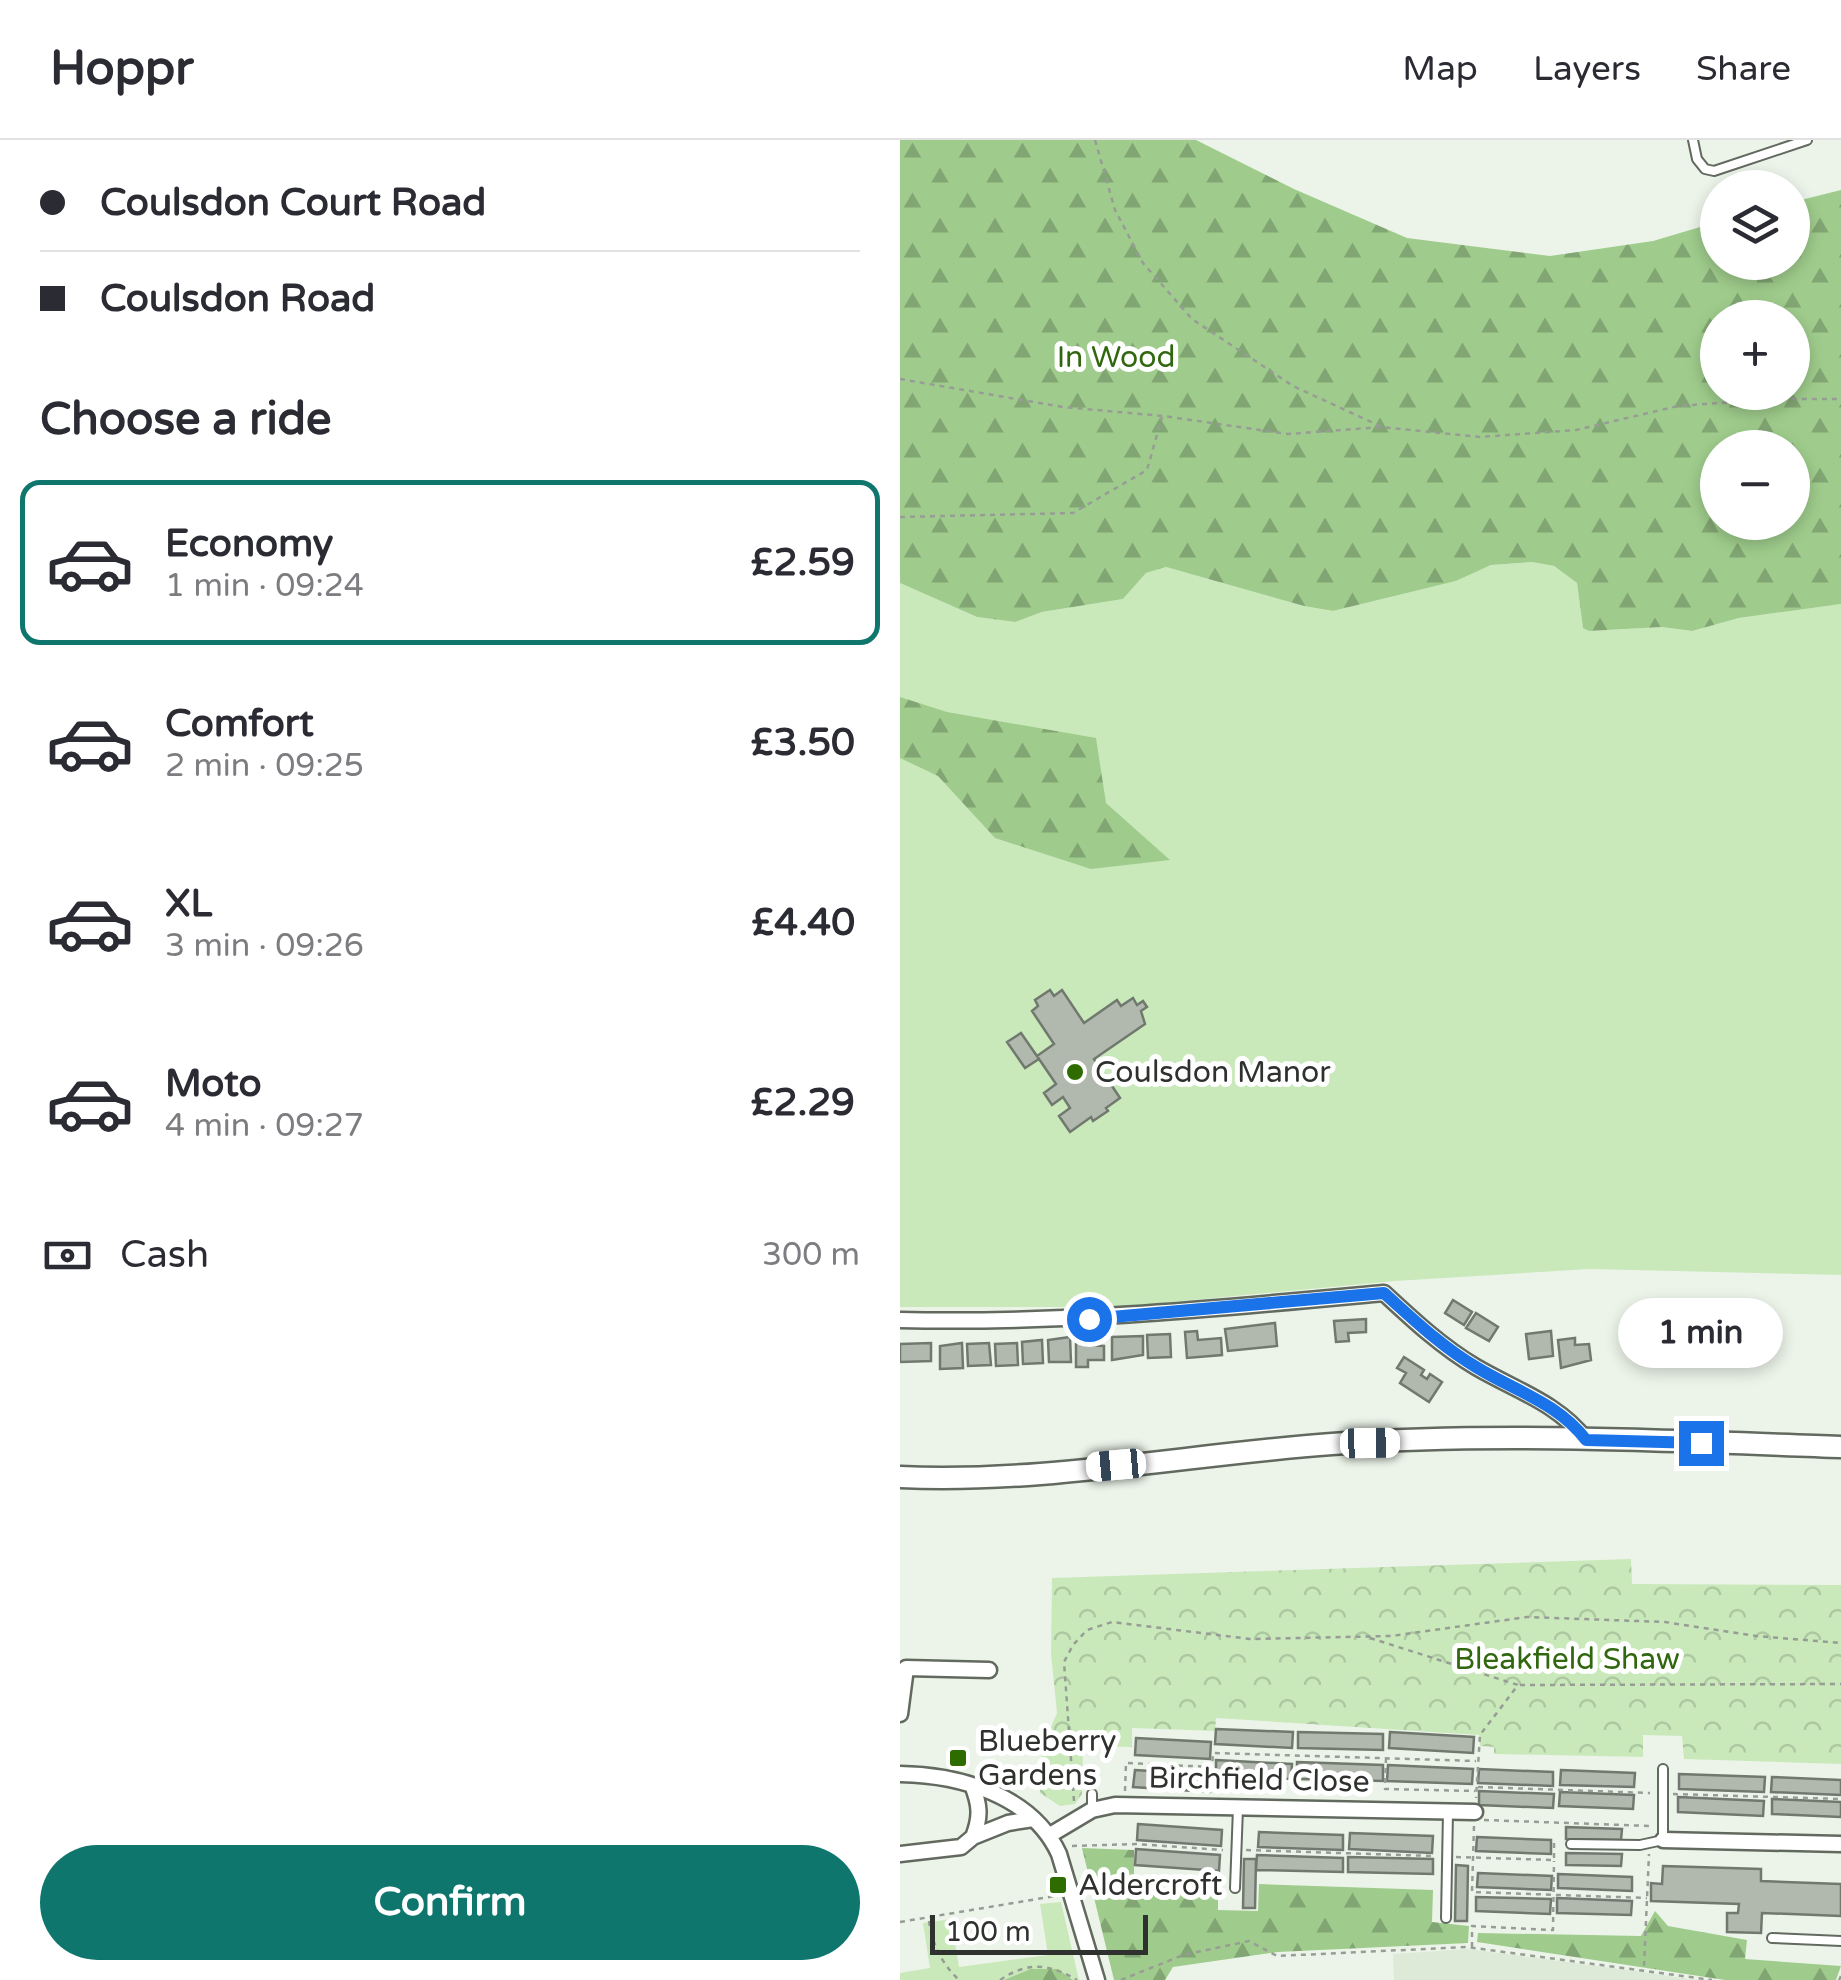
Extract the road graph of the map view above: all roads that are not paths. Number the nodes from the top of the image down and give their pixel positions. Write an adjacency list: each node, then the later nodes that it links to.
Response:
1 (1693, 140): 2 (lane)
2 (1808, 140)
3 (900, 1320): 4 (street)
4 (1586, 1440): 5 (main road); 6 (main road)
5 (1841, 1447)
6 (900, 1477)
7 (903, 1668): 8 (street); 9 (street)
8 (989, 1670)
9 (900, 1714)
10 (1663, 1769): 19 (lane)
11 (900, 1774): 12 (street)
12 (972, 1785): 18 (street); 20 (street)
13 (1092, 1794): 15 (lane)
14 (1238, 1808): 15 (street, Birchfield Close); 16 (street, Birchfield Close); 25 (lane)
15 (1092, 1810): 21 (street, Birchfield Close)
16 (1448, 1812): 17 (street, Birchfield Close); 26 (lane)
17 (1475, 1812)
18 (1032, 1819): 20 (street); 21 (street)
19 (1658, 1836): 22 (lane); 23 (street)
20 (973, 1837): 24 (street)
21 (1052, 1841): 29 (street)
22 (1571, 1844)
23 (1841, 1844)
24 (900, 1854)
25 (1235, 1888)
26 (1446, 1918)
27 (1772, 1938): 28 (lane)
28 (1841, 1941)
29 (1097, 1980)

